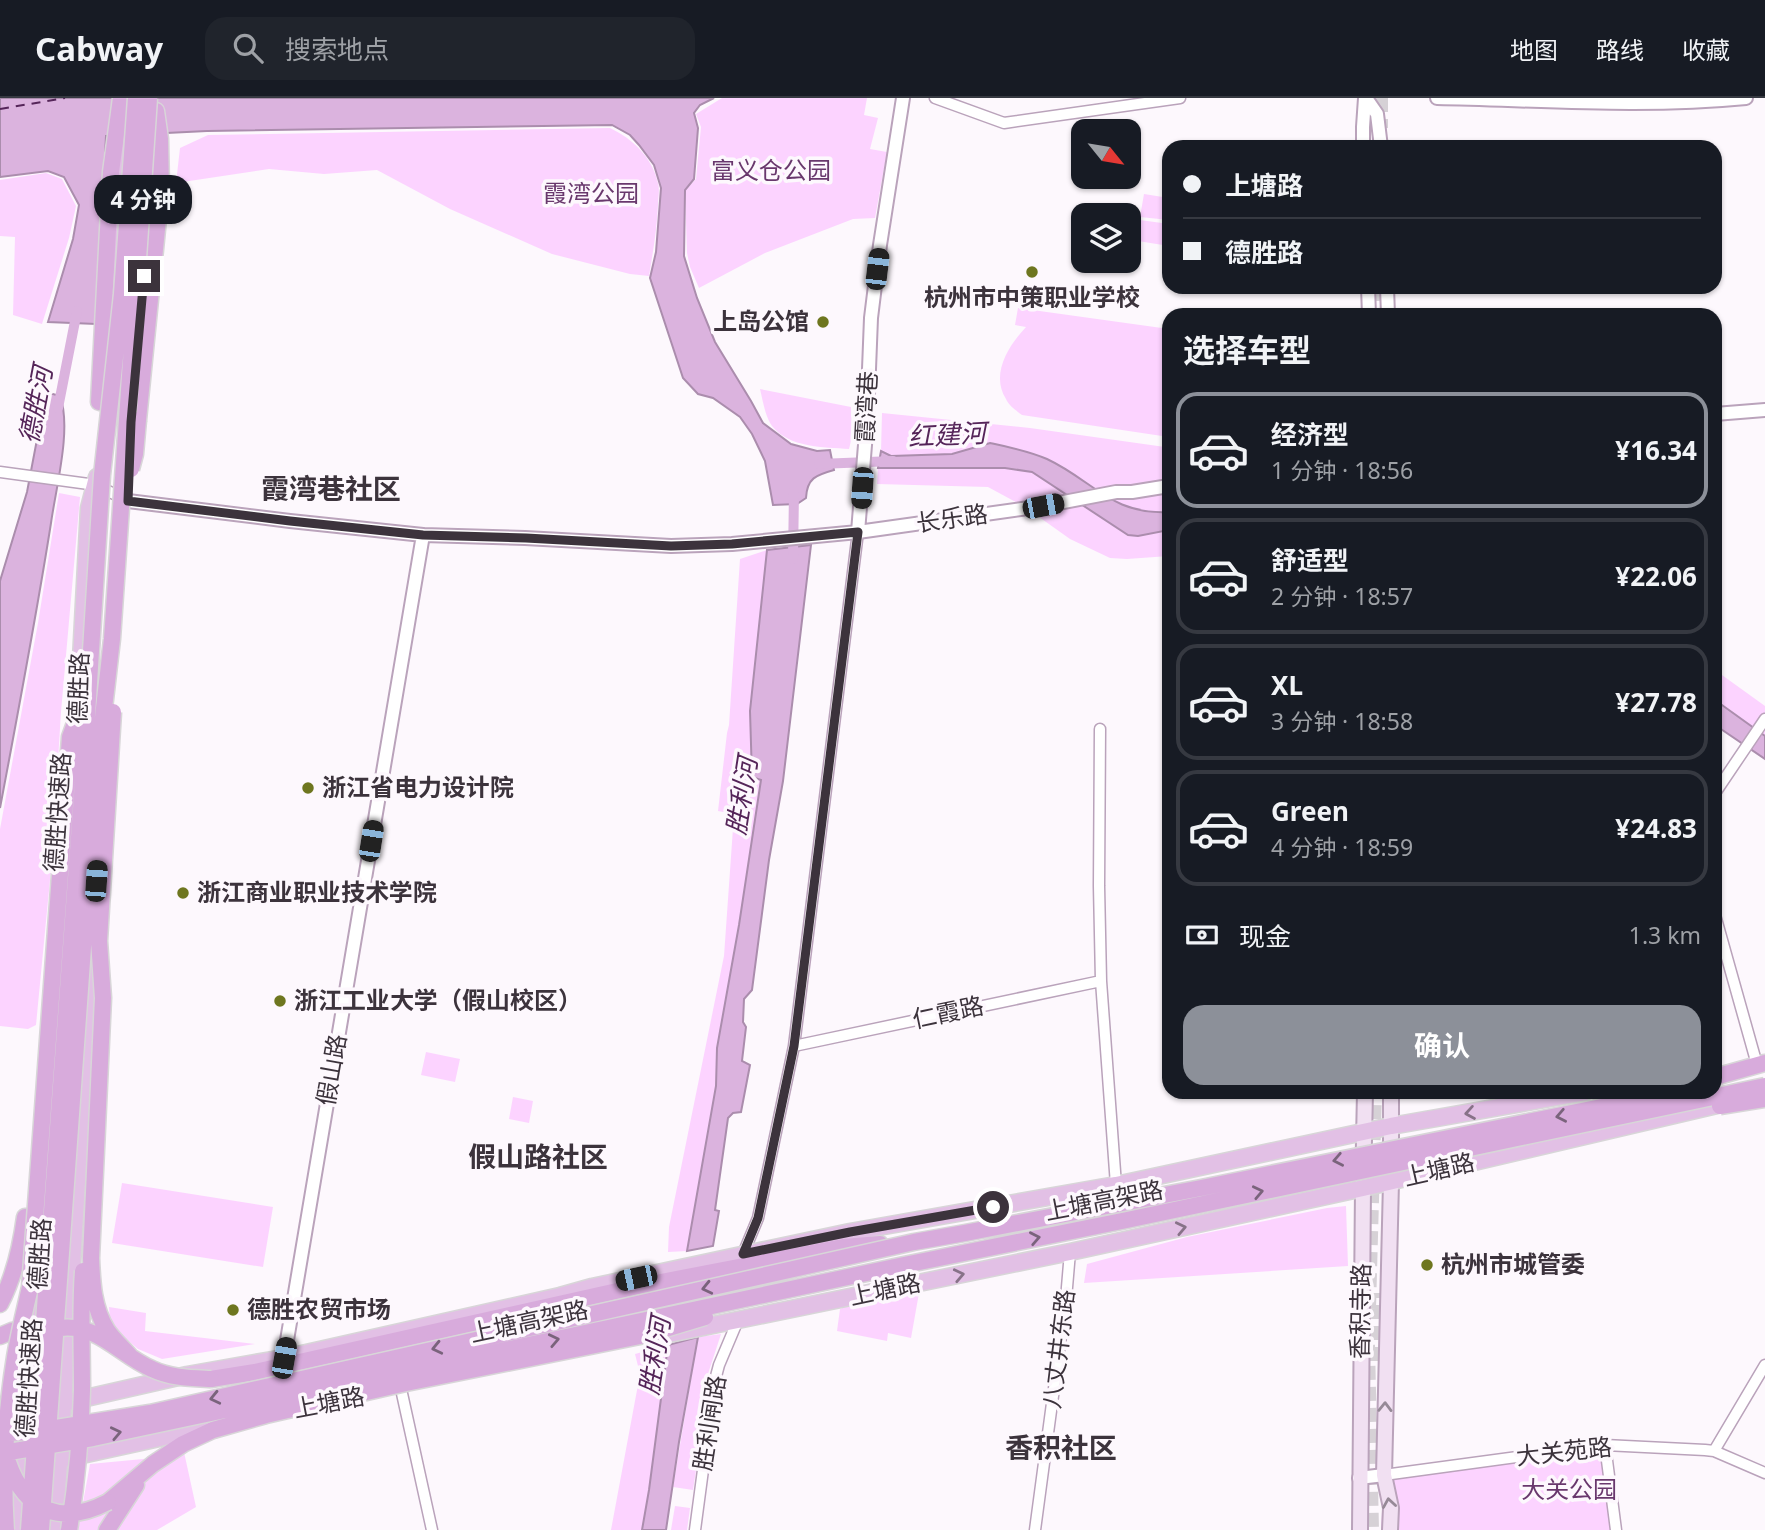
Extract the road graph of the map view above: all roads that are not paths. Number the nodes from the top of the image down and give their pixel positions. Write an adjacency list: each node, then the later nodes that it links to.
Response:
1 (121, 98): 16 (highway, bridge)
2 (128, 98): 16 (main road, 德胜路)
3 (136, 98): 16 (highway, 德胜快速路, bridge)
4 (903, 98): 19 (street, 霞湾巷)
5 (935, 98): 6 (street)
6 (1180, 98)
7 (1366, 98): 11 (street); 12 (street)
8 (1437, 98): 9 (street)
9 (1746, 98)
10 (154, 102): 18 (main road, 德胜路); 21 (highway, 德胜快速路, bridge)
11 (1363, 140)
12 (1380, 140)
13 (1765, 410): 14 (street)
14 (1722, 413)
15 (4, 472): 16 (street)
16 (99, 480): 18 (street); 22 (highway, 德胜快速路, bridge); 66 (main road, 德胜路)
17 (1162, 487): 19 (street, 长乐路)
18 (128, 501): 20 (street, 长乐路); 65 (main road, 德胜路)
19 (858, 532): 20 (street, 长乐路); 30 (street, 霞湾巷)
20 (423, 535): 60 (street, 假山路)
21 (111, 639): 28 (highway, bridge); 81 (highway, 德胜快速路, bridge)
22 (89, 685): 26 (highway, bridge); 80 (highway, 德胜快速路, bridge)
23 (1765, 719): 25 (street)
24 (1100, 729): 29 (street)
25 (1722, 783)
26 (57, 917): 56 (highway, bridge); 62 (highway, bridge)
27 (1722, 937): 31 (street)
28 (99, 941): 59 (highway, bridge); 64 (highway, bridge)
29 (1101, 981): 30 (street, 仁霞路); 50 (street)
30 (794, 1046): 54 (street, 霞湾巷)
31 (1763, 1064): 32 (main road); 33 (highway); 34 (highway)
32 (1722, 1068)
33 (1722, 1075)
34 (1722, 1081)
35 (1765, 1086): 37 (highway, 上塘高架路, bridge)
36 (1765, 1093): 49 (main road, 上塘路)
37 (1722, 1095)
38 (1366, 1099): 48 (main road, 香积寺路)
39 (1391, 1099): 47 (main road, 香积寺路)
40 (1545, 1099): 47 (main road, 上塘路, one-way to 47)
41 (1640, 1099): 45 (highway, bridge)
42 (1644, 1099): 45 (highway, 上塘高架路, bridge)
43 (1703, 1099): 46 (highway, 上塘高架路, bridge)
44 (1765, 1099): 46 (highway, bridge)
45 (1630, 1102): 52 (highway, 上塘高架路, one-way to 52, bridge)
46 (1589, 1123): 55 (highway, 上塘高架路, one-way to 46, bridge)
47 (1391, 1126): 48 (main road, 上塘路); 49 (main road, 香积寺路)
48 (1365, 1132): 50 (main road, 上塘路); 51 (main road, 香积寺路)
49 (1391, 1182): 51 (main road, 上塘路); 75 (main road, 香积寺路, one-way to 49)
50 (1116, 1185): 54 (main road, 上塘路)
51 (1363, 1188): 53 (main road, 上塘路, one-way to 51); 76 (main road, 香积寺路)
52 (914, 1241): 59 (highway, bridge); 68 (highway, 上塘高架路, one-way to 68, bridge)
53 (1070, 1252): 57 (main road, 上塘路, one-way to 53); 87 (street, 八丈井东路)
54 (743, 1254): 60 (main road, 上塘路)
55 (904, 1265): 71 (highway, 上塘高架路, one-way to 55, bridge); 73 (highway, bridge)
56 (0, 1304)
57 (738, 1320): 63 (main road, 上塘路); 86 (street, 胜利闸路)
58 (0, 1336): 64 (highway, bridge)
59 (130, 1356): 62 (highway, bridge)
60 (284, 1358): 65 (main road, 上塘路)
61 (1765, 1366): 70 (street)
62 (12, 1381): 71 (highway, bridge)
63 (401, 1389): 72 (main road, 上塘路); 85 (street)
64 (82, 1392): 77 (highway, bridge)
65 (64, 1403): 66 (main road, 上塘路); 72 (main road, 德胜路)
66 (27, 1410): 67 (main road, 上塘路); 71 (main road, 德胜路)
67 (0, 1414)
68 (0, 1433)
69 (1605, 1445): 70 (street, 大关苑路); 75 (street, 大关苑路); 90 (street)
70 (1714, 1451): 74 (street, 大关苑路)
71 (6, 1458): 72 (main road, 上塘路); 73 (highway, bridge); 78 (highway, bridge); 79 (main road, 德胜路)
72 (60, 1460): 82 (main road, 德胜路)
73 (153, 1464): 84 (highway)
74 (1765, 1473)
75 (1384, 1475): 76 (street, 大关苑路); 89 (main road, 香积寺路, one-way to 75)
76 (1359, 1478): 88 (main road, 香积寺路)
77 (73, 1506): 82 (highway, bridge); 83 (highway, bridge)
78 (6, 1530)
79 (17, 1530)
80 (29, 1530)
81 (41, 1530)
82 (55, 1530)
83 (69, 1530)
84 (107, 1530)
85 (432, 1530)
86 (695, 1530)
87 (1035, 1530)
88 (1360, 1530)
89 (1390, 1530)
90 (1616, 1530)

